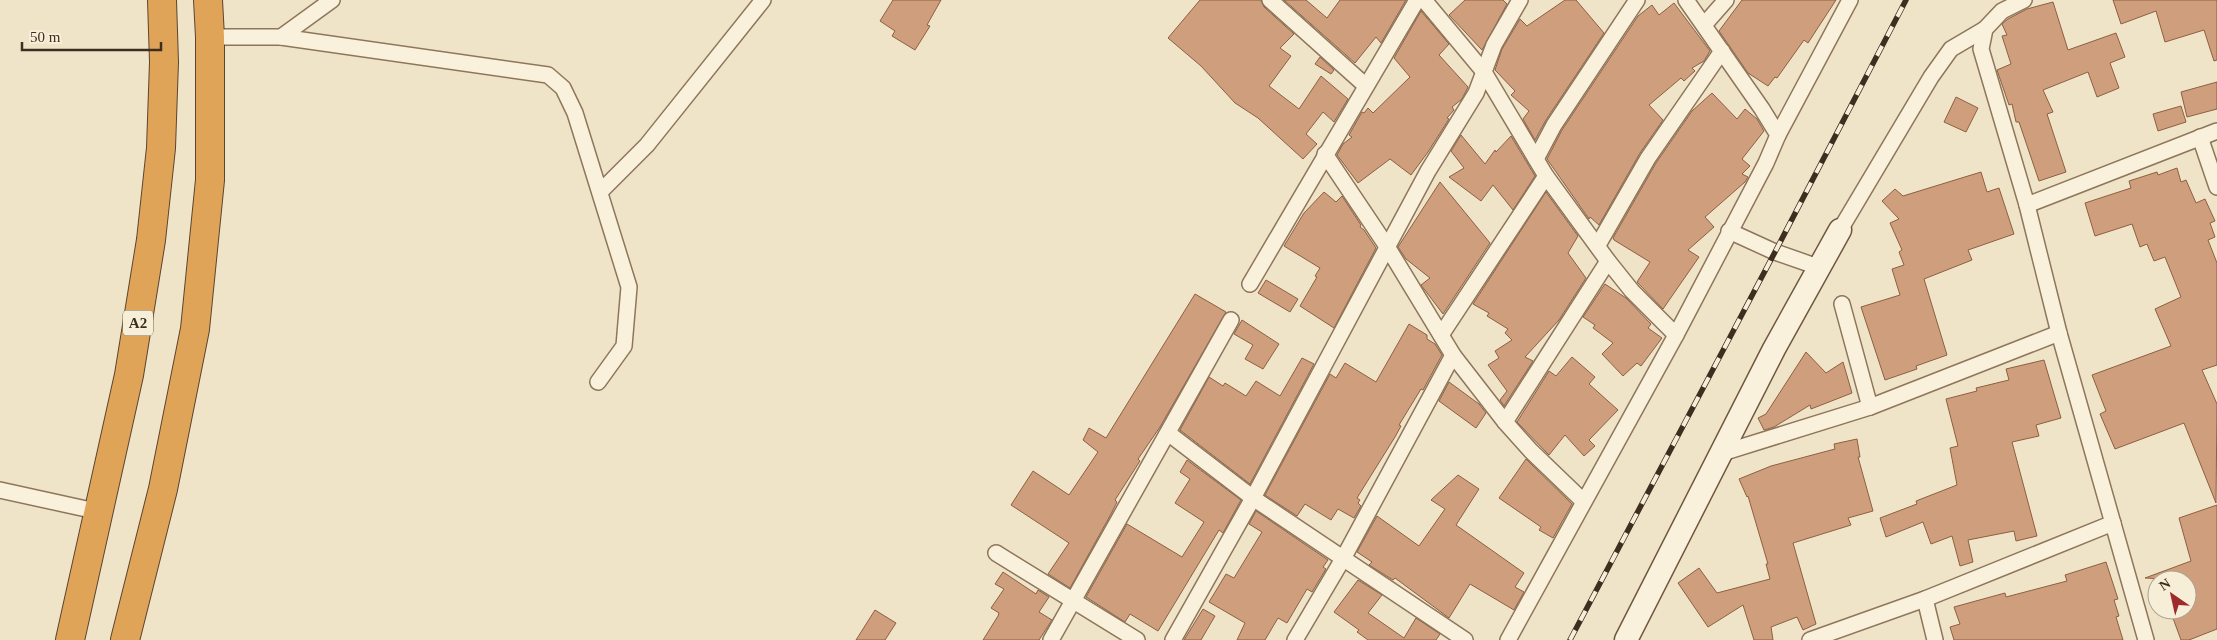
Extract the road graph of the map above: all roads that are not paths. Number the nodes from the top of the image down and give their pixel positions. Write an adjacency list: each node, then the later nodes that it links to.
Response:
1 (162, 0): 51 (highway, A2)
2 (208, 0): 16 (highway)
3 (332, 0): 17 (street)
4 (763, 0): 28 (street)
5 (1270, 0): 20 (street)
6 (1417, 0): 20 (street)
7 (1424, 0): 19 (street)
8 (1520, 0): 19 (street)
9 (1637, 0): 25 (street)
10 (1686, 0): 14 (street)
11 (1726, 0): 14 (street)
12 (1850, 0): 22 (street)
13 (2024, 0): 15 (street)
14 (1704, 26): 18 (street)
15 (1985, 29): 29 (street); 30 (street)
16 (210, 37): 17 (street); 58 (highway)
17 (281, 37): 28 (street)
18 (1722, 51): 22 (street); 32 (street)
19 (1484, 72): 25 (street); 33 (street)
20 (1366, 86): 24 (street)
21 (2217, 131): 23 (street)
22 (1778, 135): 31 (street)
23 (2200, 137): 27 (street); 29 (street)
24 (1325, 154): 33 (street); 36 (street)
25 (1536, 159): 26 (street)
26 (1546, 176): 32 (street); 40 (street)
27 (2217, 187)
28 (600, 192): 43 (street)
29 (2027, 205): 39 (street)
30 (1840, 230): 35 (main road)
31 (1729, 231): 35 (street); 41 (street)
32 (1598, 245): 34 (street)
33 (1388, 248): 40 (street); 49 (street)
34 (1608, 261): 41 (street); 45 (street)
35 (1818, 267): 47 (main road)
36 (1250, 284)
37 (1842, 304): 44 (street)
38 (1231, 320): 46 (street)
39 (2059, 333): 44 (street); 52 (street)
40 (1441, 335): 42 (street)
41 (1676, 335): 50 (street)
42 (1453, 355): 45 (street); 54 (street)
43 (598, 382)
44 (1870, 406): 47 (street)
45 (1505, 422): 50 (street)
46 (1168, 433): 49 (street); 56 (street)
47 (1719, 454): 65 (main road)
48 (0, 490): 51 (street)
49 (1254, 498): 54 (street); 61 (street)
50 (1583, 501): 64 (street)
51 (100, 512): 57 (highway, A2)
52 (2113, 523): 55 (street); 68 (street)
53 (996, 553): 56 (street)
54 (1344, 558): 62 (street); 63 (street)
55 (1925, 599): 66 (street); 67 (street)
56 (1074, 602): 59 (street); 60 (street)
57 (70, 640)
58 (125, 640)
59 (1051, 640)
60 (1137, 640)
61 (1173, 640)
62 (1295, 640)
63 (1465, 640)
64 (1508, 640)
65 (1626, 640)
66 (1810, 640)
67 (1936, 640)
68 (2146, 640)

